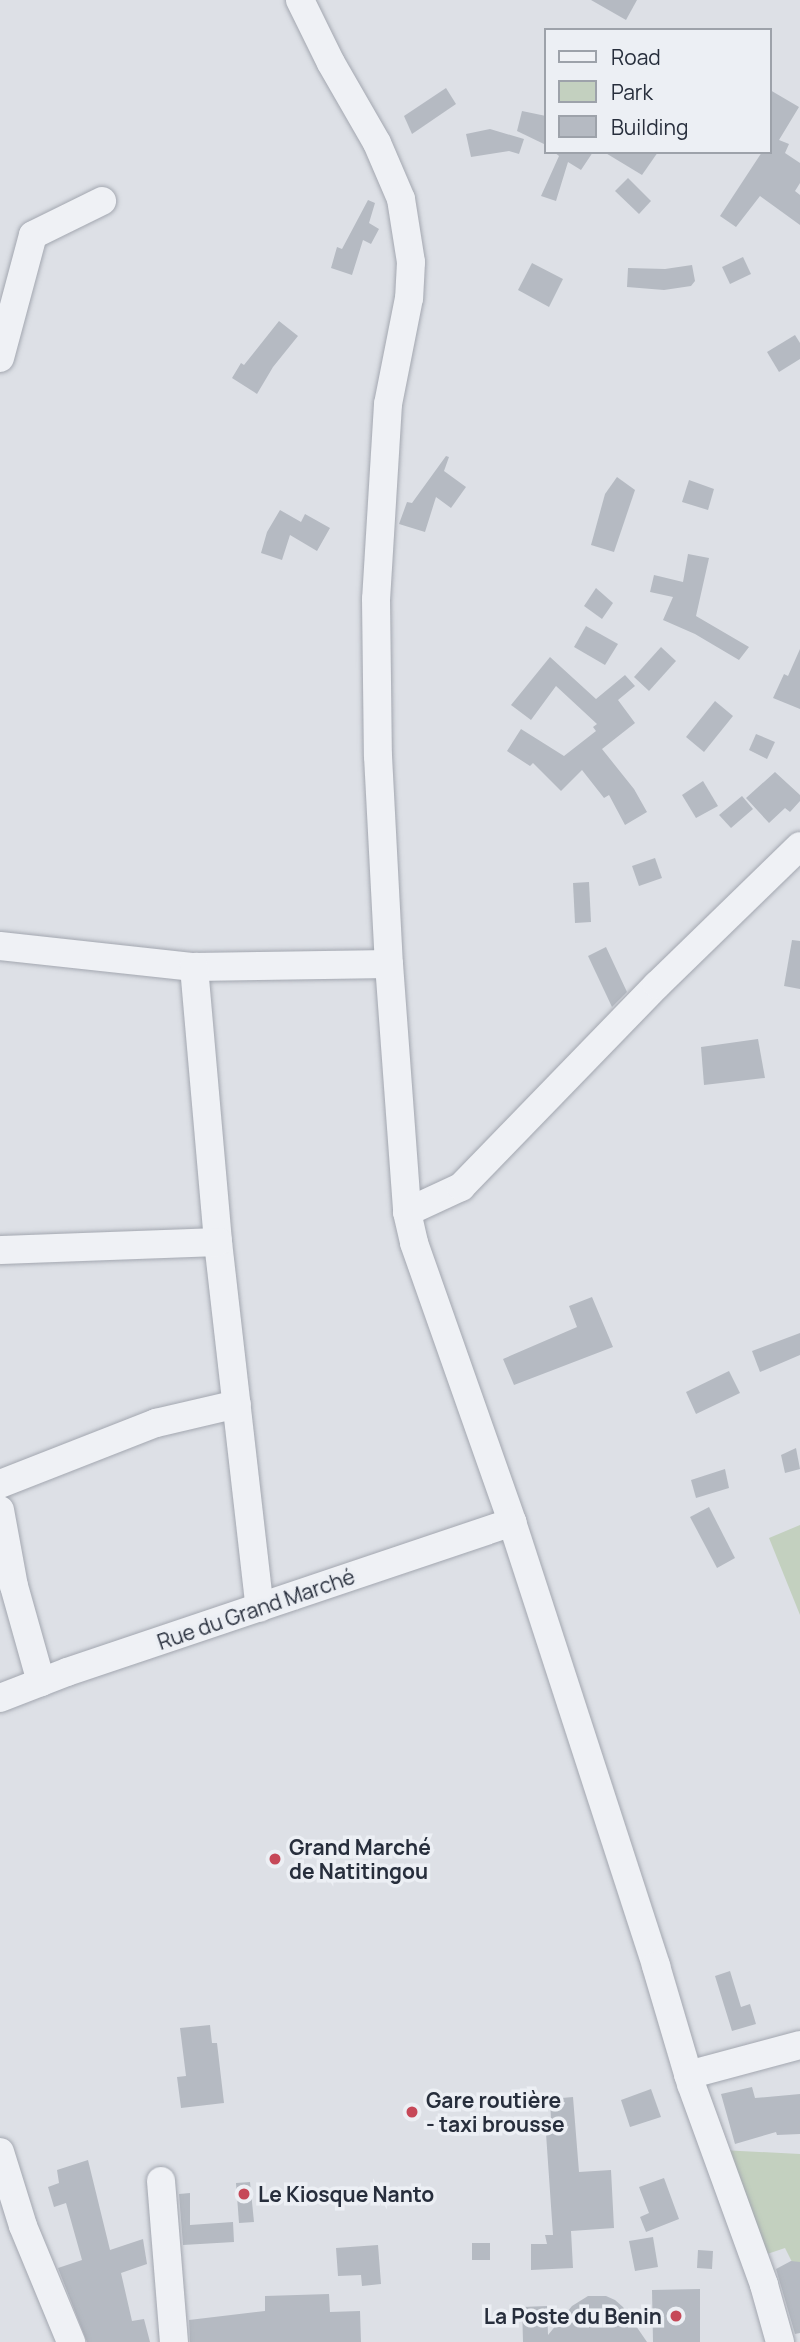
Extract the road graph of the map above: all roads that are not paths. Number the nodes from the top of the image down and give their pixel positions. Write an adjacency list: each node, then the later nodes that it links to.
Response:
1 (300, 0): 6 (street)
2 (102, 201): 3 (street)
3 (0, 358)
4 (800, 846): 8 (street)
5 (0, 946): 7 (street)
6 (389, 964): 7 (street); 8 (street)
7 (194, 967): 9 (street)
8 (407, 1212): 14 (street)
9 (218, 1242): 10 (street); 11 (street)
10 (0, 1250)
11 (237, 1404): 12 (street); 15 (street)
12 (0, 1484)
13 (0, 1510): 16 (street)
14 (512, 1522): 15 (street, Rue du Grand Marché); 19 (street)
15 (260, 1608): 16 (street, Rue du Grand Marché)
16 (41, 1682): 17 (street, Rue du Grand Marché)
17 (0, 1698)
18 (800, 2045): 19 (street)
19 (688, 2076): 25 (street)
20 (0, 2152): 22 (street)
21 (161, 2180): 24 (street)
22 (12, 2221): 23 (street)
23 (71, 2342)
24 (174, 2342)
25 (780, 2342)

